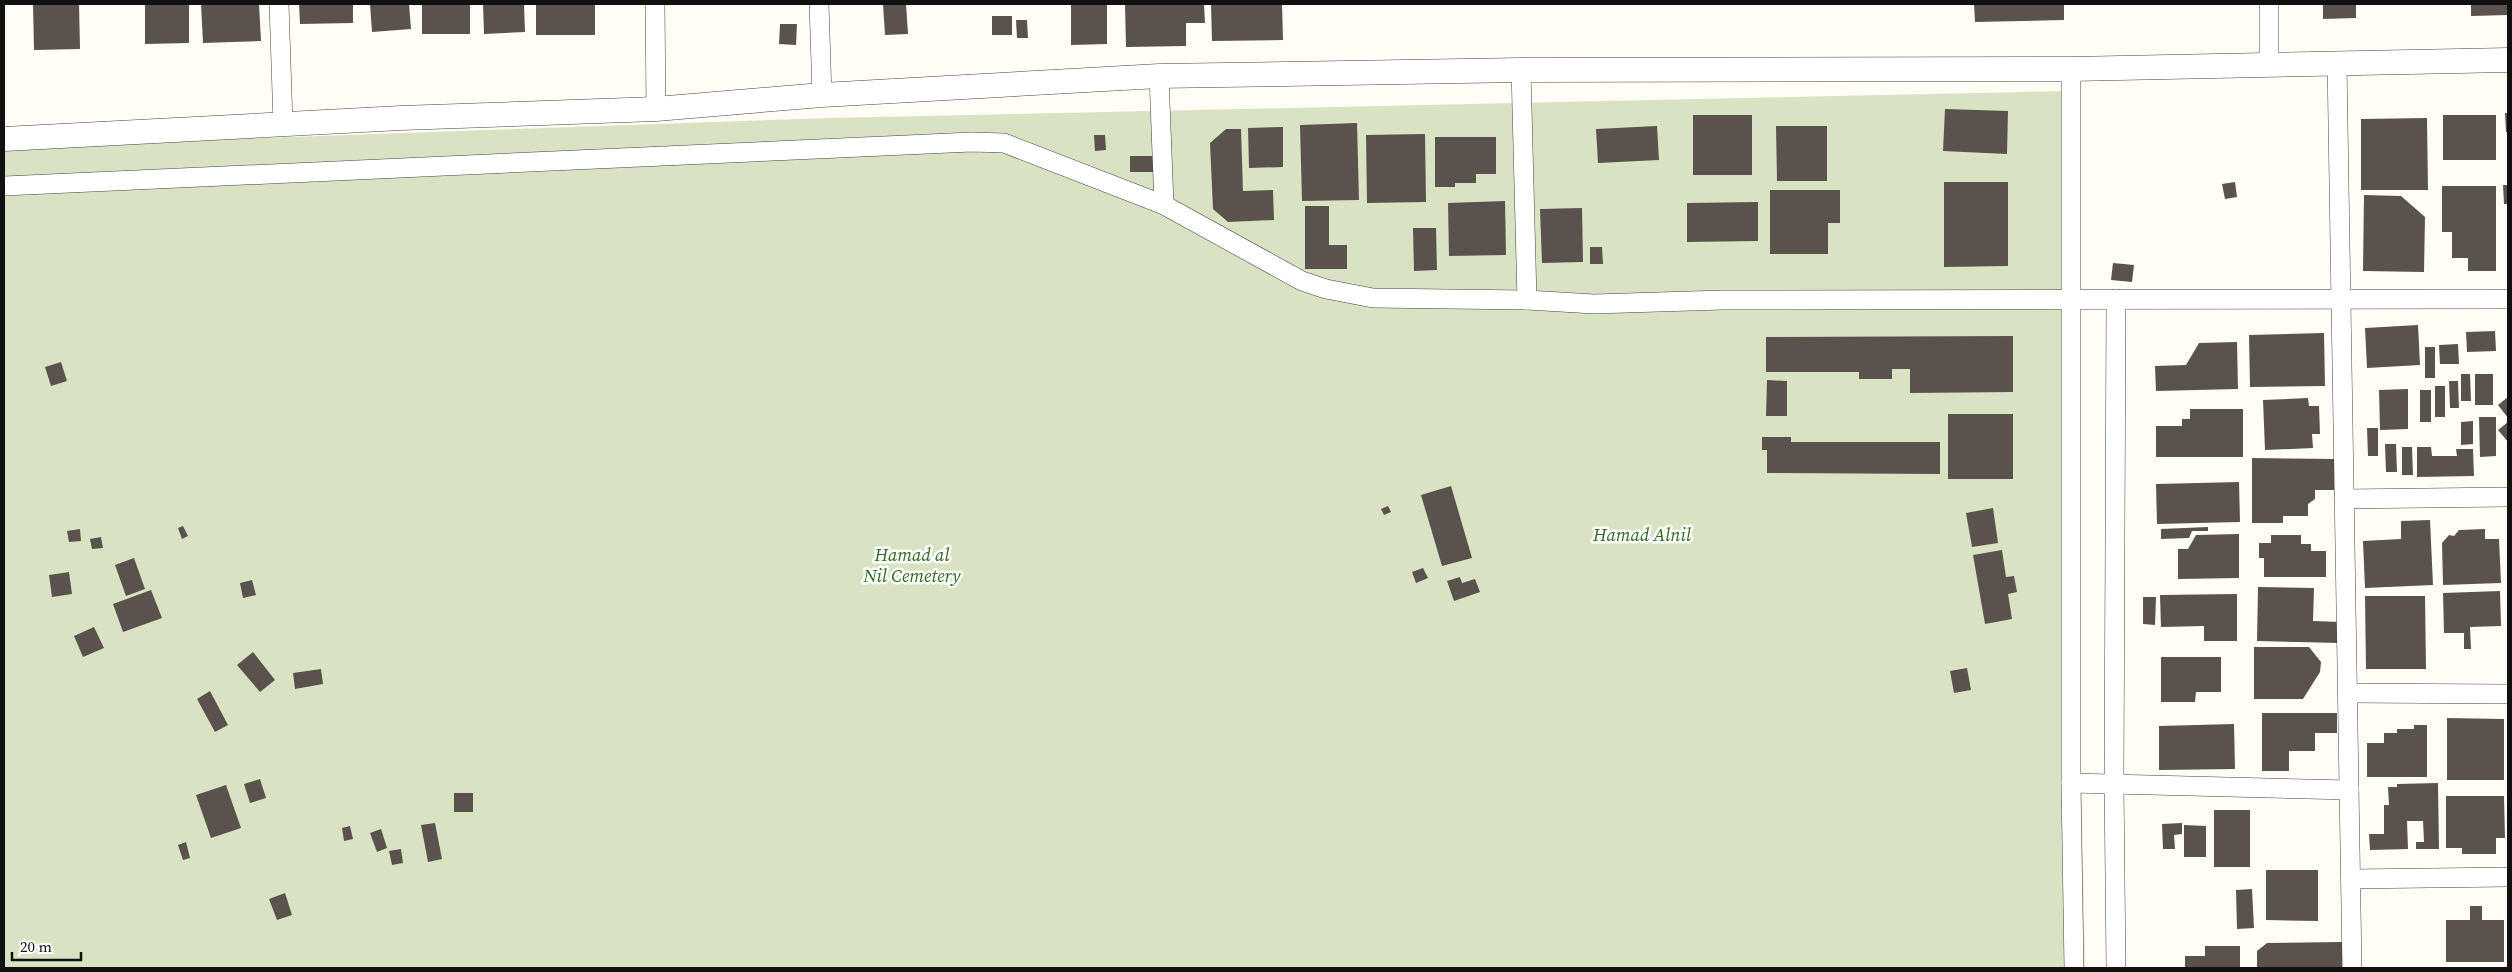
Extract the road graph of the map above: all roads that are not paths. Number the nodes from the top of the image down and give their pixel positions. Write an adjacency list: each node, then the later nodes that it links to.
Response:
1 (279, 4): 13 (street)
2 (655, 4): 12 (street)
3 (819, 4): 11 (street)
4 (2270, 4): 7 (street)
5 (2508, 60): 6 (street)
6 (2337, 62): 7 (street); 19 (street)
7 (2269, 64): 8 (street)
8 (2072, 69): 9 (street); 17 (street)
9 (1521, 70): 10 (street); 21 (street)
10 (1159, 76): 11 (street); 16 (street)
11 (822, 95): 12 (street)
12 (656, 109): 13 (street)
13 (283, 123): 14 (street)
14 (4, 139)
15 (4, 186): 16 (street)
16 (1164, 205): 21 (street)
17 (2072, 299): 18 (street); 21 (street); 26 (street)
18 (2116, 299): 19 (street); 27 (street)
19 (2340, 299): 20 (street); 23 (street)
20 (2508, 299)
21 (1527, 300)
22 (2508, 497): 23 (street)
23 (2344, 499): 24 (street)
24 (2348, 693): 25 (street); 28 (street)
25 (2508, 694)
26 (2071, 783): 27 (street); 31 (street)
27 (2114, 784): 28 (street); 32 (street)
28 (2349, 790): 30 (street)
29 (2508, 877): 30 (street)
30 (2351, 879): 33 (street)
31 (2074, 968)
32 (2116, 968)
33 (2352, 968)

